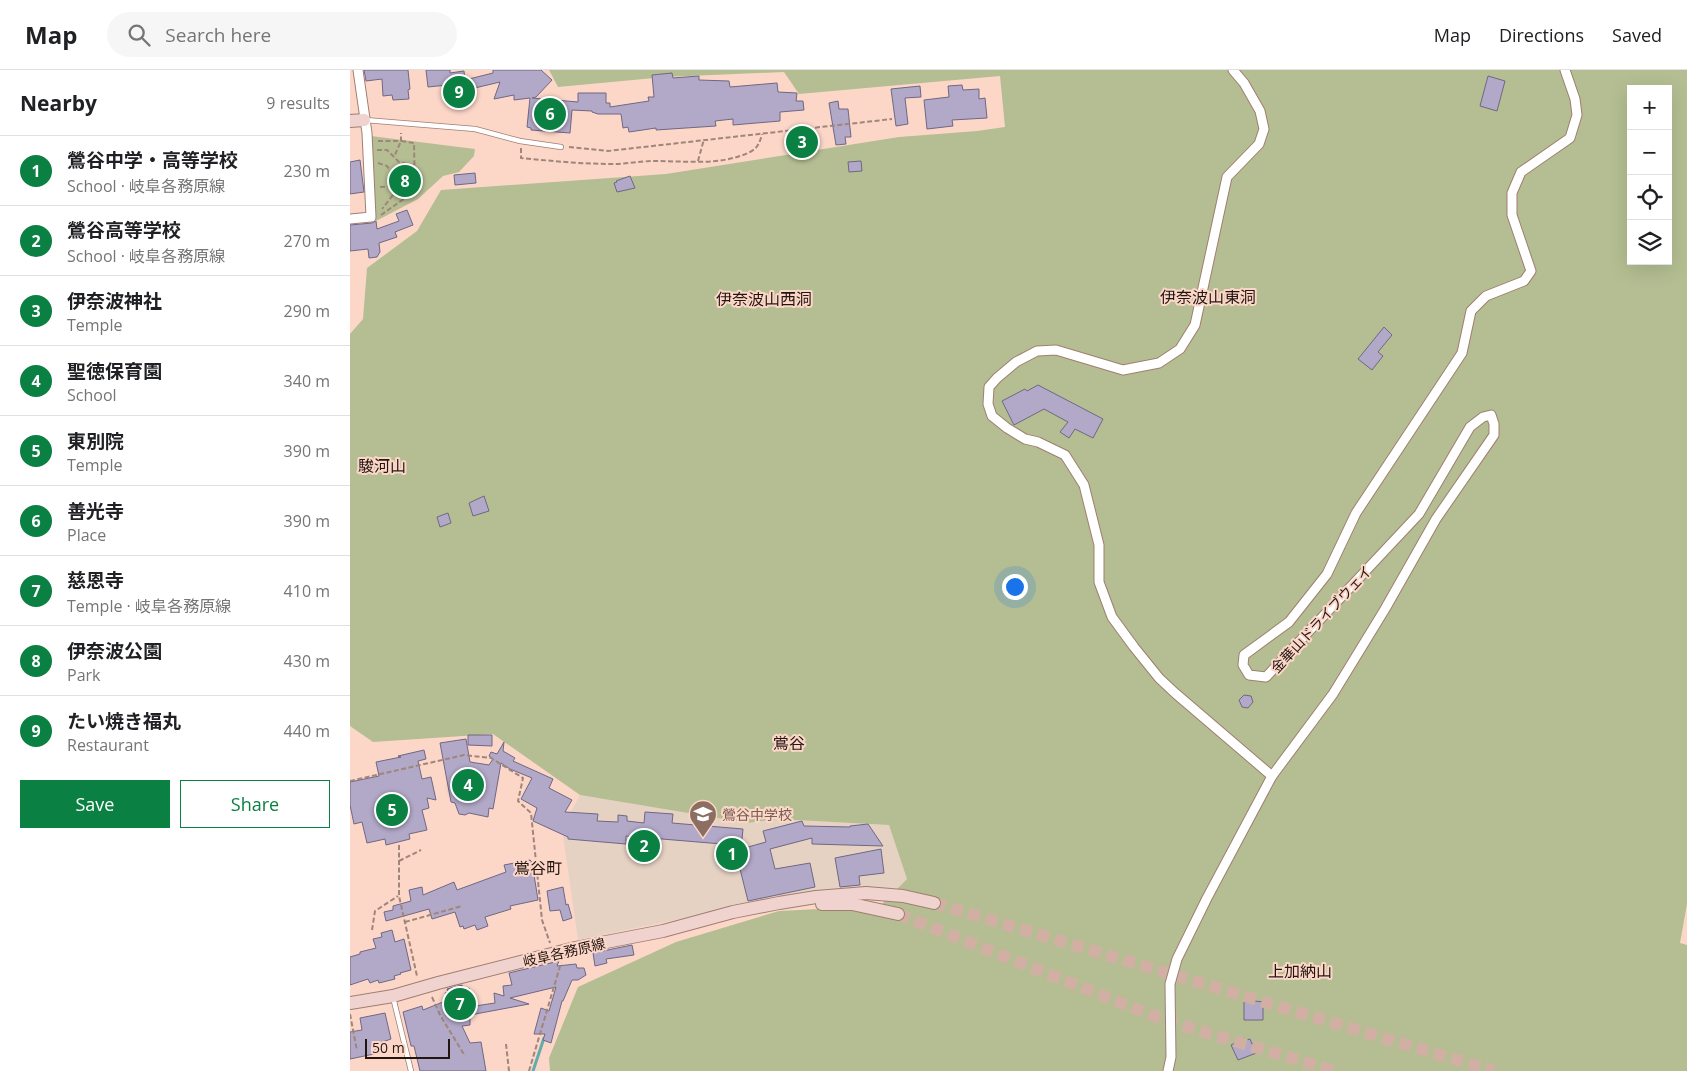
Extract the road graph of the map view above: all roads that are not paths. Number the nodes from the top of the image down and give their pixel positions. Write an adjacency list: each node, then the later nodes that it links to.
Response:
1 (358, 70): 4 (street)
2 (1233, 70): 8 (street)
3 (1565, 70): 8 (street, 金華山ドライブウェイ)
4 (364, 120): 5 (main road); 6 (lane); 7 (street)
5 (350, 121)
6 (561, 147)
7 (350, 219)
8 (1272, 776): 15 (street, 金華山ドライブウェイ)
9 (779, 903): 10 (main road, 岐阜各務原線); 11 (main road, 岐阜各務原線); 12 (main road, 岐阜各務原線)
10 (934, 903)
11 (898, 914)
12 (393, 996): 13 (main road, 岐阜各務原線); 14 (lane)
13 (350, 1003)
14 (411, 1071)
15 (1168, 1071)

